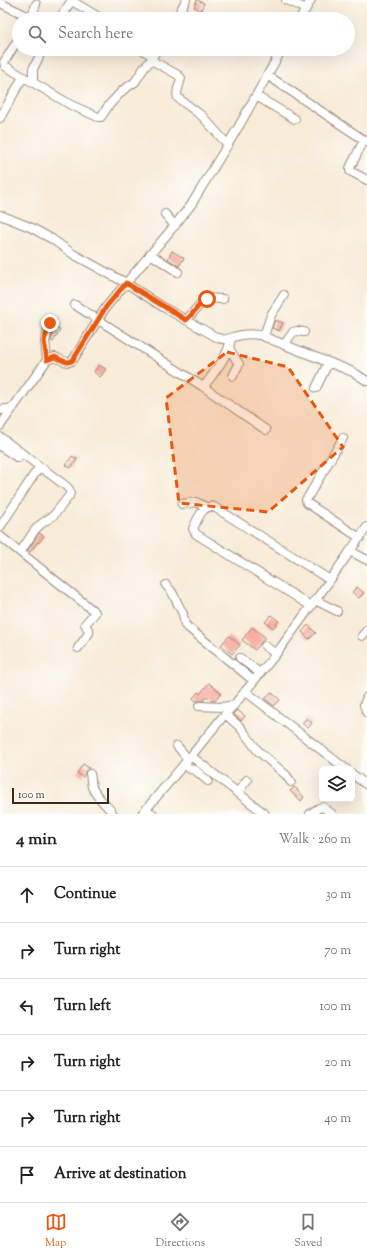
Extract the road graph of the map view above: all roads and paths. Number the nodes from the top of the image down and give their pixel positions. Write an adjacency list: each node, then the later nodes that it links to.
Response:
1 (72, 0): 10 (street); 11 (street)
2 (186, 0): 12 (street)
3 (286, 0): 7 (street)
4 (311, 0): 7 (street)
5 (0, 3): 8 (street)
6 (36, 4): 9 (street)
7 (306, 9): 13 (street)
8 (18, 12)
9 (34, 12)
10 (64, 12)
11 (91, 12)
12 (180, 12)
13 (304, 12)
14 (12, 49): 20 (street)
15 (40, 56): 21 (street)
16 (153, 56): 21 (street)
17 (155, 56): 26 (street)
18 (278, 56): 19 (street)
19 (267, 75): 22 (street); 25 (street)
20 (23, 77): 21 (street); 23 (street)
21 (33, 83)
22 (256, 96): 24 (street); 26 (street)
23 (0, 118)
24 (295, 119)
25 (365, 141): 27 (street)
26 (228, 145): 30 (street)
27 (367, 180)
28 (165, 214): 30 (street)
29 (0, 216): 33 (street)
30 (175, 226): 31 (street)
31 (150, 254): 32 (street); 33 (street)
32 (178, 272)
33 (126, 283): 37 (street); 38 (street)
34 (284, 295): 41 (street)
35 (223, 299): 38 (street)
36 (75, 305): 37 (street)
37 (98, 320): 44 (street); 48 (street)
38 (186, 320): 42 (street)
39 (50, 323): 44 (street)
40 (304, 332): 43 (street)
41 (264, 336): 42 (street); 43 (street)
42 (230, 342): 46 (street); 48 (street)
43 (284, 345): 45 (street)
44 (47, 360): 50 (street)
45 (328, 363): 47 (street); 49 (street)
46 (233, 376)
47 (367, 381)
48 (202, 386): 53 (street)
49 (316, 388)
50 (13, 408): 51 (street); 52 (street)
51 (0, 410)
52 (0, 426)
53 (266, 430)
54 (0, 437): 58 (street)
55 (343, 438): 64 (street)
56 (0, 446): 57 (street)
57 (18, 458)
58 (39, 467): 61 (street); 65 (street)
59 (182, 504): 60 (street)
60 (206, 507): 68 (street); 70 (street)
61 (0, 527)
62 (367, 527): 64 (street)
63 (0, 536): 65 (street)
64 (360, 538): 66 (street)
65 (21, 551): 73 (street)
66 (350, 551): 67 (street); 68 (street)
67 (367, 560)
68 (330, 580): 70 (street)
69 (166, 586): 77 (street)
70 (313, 603): 71 (street); 74 (street)
71 (336, 611)
72 (265, 646): 74 (street)
73 (78, 648)
74 (276, 654): 76 (street)
75 (240, 658): 76 (street)
76 (260, 673): 77 (street)
77 (254, 681): 78 (street)
78 (246, 691): 80 (street); 86 (street)
79 (367, 697): 82 (street)
80 (234, 705): 81 (street); 83 (street)
81 (199, 706)
82 (367, 713)
83 (225, 714): 85 (street); 91 (street)
84 (177, 746): 85 (street)
85 (188, 760): 90 (street); 93 (street); 94 (street)
86 (342, 766)
87 (90, 774): 95 (street)
88 (355, 776): 92 (street)
89 (247, 780): 93 (street)
90 (208, 781)
91 (291, 782)
92 (367, 785)
93 (237, 793): 96 (street)
94 (147, 813)
95 (113, 814)
96 (265, 814)
97 (310, 814): 98 (street)
98 (332, 814)

